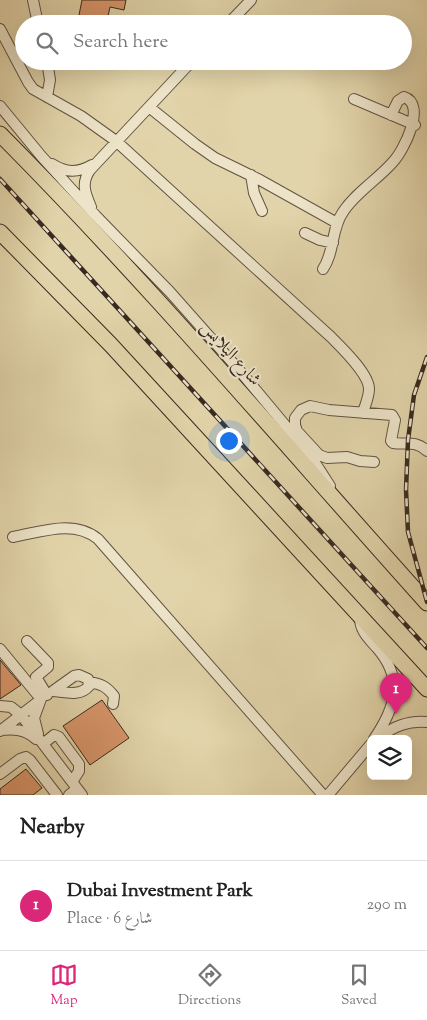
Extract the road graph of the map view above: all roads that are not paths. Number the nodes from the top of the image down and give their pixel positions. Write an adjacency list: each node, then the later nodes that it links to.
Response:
1 (33, 0): 3 (street)
2 (251, 0): 4 (street)
3 (36, 15)
4 (237, 15)
5 (0, 29): 6 (street)
6 (15, 58)
7 (22, 70): 10 (street)
8 (49, 70): 10 (street)
9 (183, 70): 13 (street)
10 (47, 97): 17 (street)
11 (354, 99): 14 (street)
12 (0, 106): 18 (street)
13 (148, 107): 17 (street); 20 (street)
14 (391, 115): 15 (street); 15 (street)
15 (415, 126): 23 (street)
16 (0, 134): 32 (highway, شارع اليلايس)
17 (116, 141): 19 (street); 29 (street)
18 (42, 157): 19 (street); 22 (street)
19 (95, 163): 22 (street)
20 (251, 175): 21 (street); 23 (street)
21 (262, 211)
22 (96, 216): 32 (street)
23 (337, 223): 27 (street)
24 (0, 232): 26 (highway)
25 (305, 233): 27 (street)
26 (6, 240): 35 (highway)
27 (333, 243): 28 (street)
28 (323, 269)
29 (363, 412): 30 (street); 31 (street)
30 (427, 451)
31 (374, 462)
32 (331, 496): 34 (highway, شارع اليلايس)
33 (13, 537): 54 (street)
34 (427, 603)
35 (360, 614): 39 (highway); 46 (street)
36 (27, 641): 40 (street)
37 (0, 649): 40 (street)
38 (89, 684): 40 (street); 40 (street); 41 (street)
39 (427, 689)
40 (47, 695): 43 (street); 48 (street)
41 (111, 703)
42 (0, 706): 43 (street)
43 (21, 715): 45 (street); 48 (street)
44 (427, 722): 47 (street)
45 (0, 730): 48 (street)
46 (378, 735)
47 (383, 735)
48 (42, 744): 52 (street); 52 (street)
49 (367, 749): 55 (street)
50 (0, 774): 53 (street)
51 (83, 777): 52 (street)
52 (75, 788)
53 (57, 795)
54 (322, 795)
55 (328, 795)

